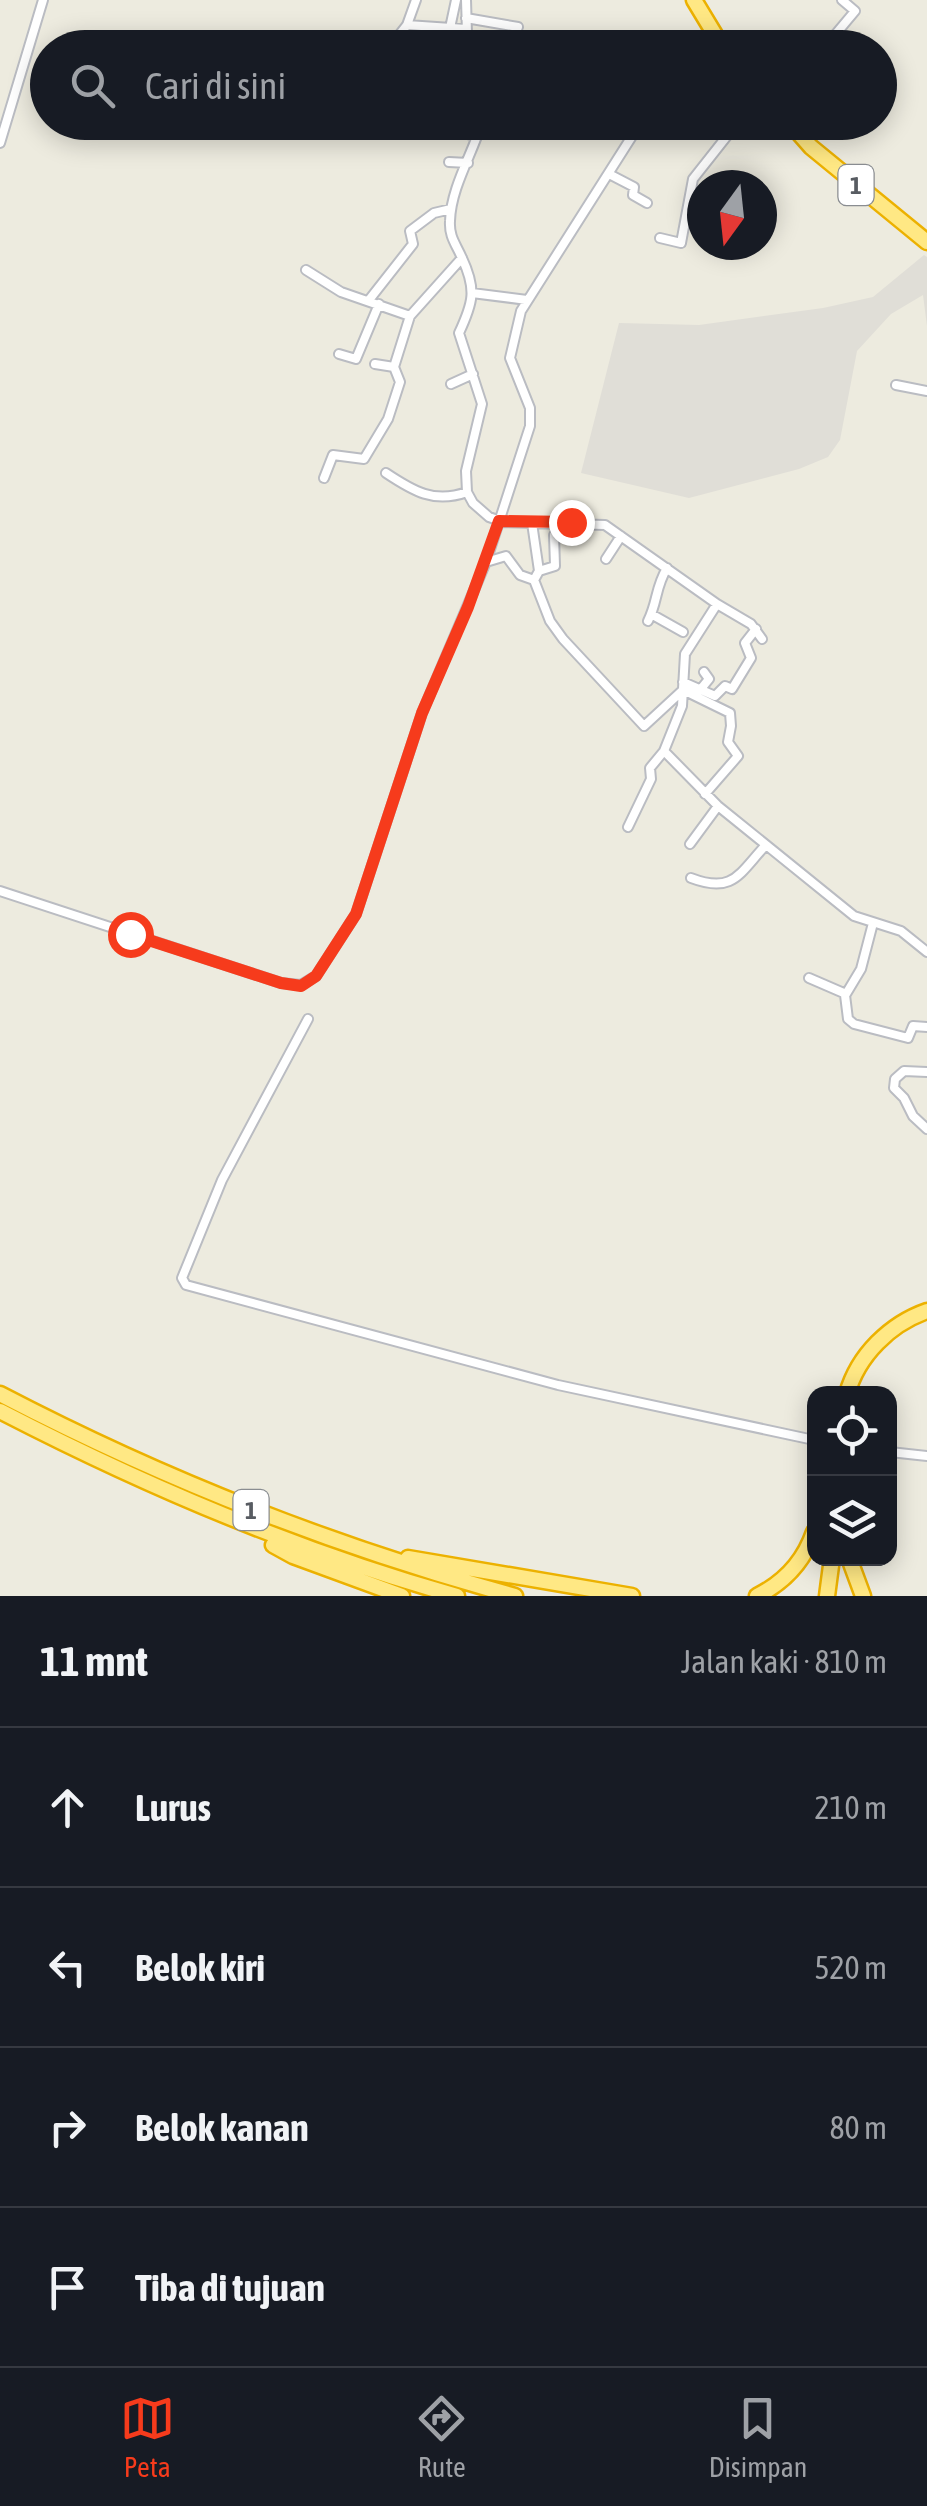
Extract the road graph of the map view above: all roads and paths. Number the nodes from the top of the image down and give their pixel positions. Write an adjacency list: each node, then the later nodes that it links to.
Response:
1 (43, 0): 12 (street)
2 (416, 0): 8 (street)
3 (456, 0): 10 (street)
4 (466, 0): 7 (street)
5 (694, 0): 14 (highway)
6 (842, 0): 15 (street)
7 (466, 18): 9 (street); 11 (street)
8 (407, 25): 10 (street); 13 (street)
9 (518, 27)
10 (452, 28): 11 (street)
11 (466, 29)
12 (34, 30)
13 (403, 30)
14 (710, 30)
15 (839, 30)
16 (30, 43): 21 (street)
17 (474, 140): 23 (street)
18 (630, 140): 24 (street)
19 (723, 140): 27 (street)
20 (805, 140): 28 (highway, 1)
21 (0, 143)
22 (449, 162): 23 (street)
23 (468, 163): 26 (street)
24 (609, 174): 25 (street); 33 (street)
25 (648, 204)
26 (451, 210): 29 (street); 32 (street)
27 (660, 238)
28 (927, 242)
29 (462, 258): 31 (street); 35 (street)
30 (306, 270): 32 (street)
31 (472, 293): 33 (street); 39 (street)
32 (369, 300): 34 (street)
33 (527, 300): 46 (street)
34 (379, 304): 35 (street); 36 (street)
35 (410, 316): 38 (street)
36 (339, 354)
37 (375, 364): 38 (street)
38 (394, 367): 44 (street)
39 (473, 374): 40 (street); 45 (street)
40 (451, 384)
41 (896, 385): 42 (street)
42 (927, 391)
43 (386, 473): 45 (street)
44 (324, 478)
45 (467, 492): 46 (street)
46 (499, 521): 47 (street); 51 (street)
47 (532, 523): 49 (street); 53 (street)
48 (554, 535): 53 (street)
49 (621, 536): 50 (street); 52 (street)
50 (606, 558)
51 (486, 562): 53 (street); 68 (street)
52 (667, 568): 54 (street); 56 (street)
53 (536, 576): 59 (street)
54 (718, 604): 55 (street); 59 (street)
55 (756, 629): 57 (street); 60 (street)
56 (682, 632)
57 (762, 639)
58 (704, 672): 60 (street)
59 (683, 686): 60 (street); 61 (street); 62 (street)
60 (700, 690)
61 (664, 751): 62 (street); 64 (street)
62 (705, 794): 63 (street)
63 (718, 806): 65 (street); 66 (street)
64 (628, 827)
65 (690, 844)
66 (765, 846): 67 (street); 69 (street)
67 (691, 878)
68 (0, 892)
69 (872, 924): 70 (street); 72 (street)
70 (927, 952)
71 (808, 978): 72 (street)
72 (845, 995): 74 (street)
73 (308, 1019): 83 (street)
74 (927, 1026)
75 (927, 1072): 76 (street)
76 (927, 1129)
77 (927, 1310): 79 (highway)
78 (927, 1321): 80 (highway)
79 (851, 1386)
80 (860, 1386)
81 (0, 1394): 87 (highway, 1)
82 (0, 1411): 86 (highway, 1)
83 (807, 1438)
84 (897, 1453): 85 (street)
85 (927, 1456)
86 (212, 1513): 92 (highway); 93 (highway, 1)
87 (348, 1547): 94 (highway, 1); 95 (highway)
88 (807, 1548): 96 (highway)
89 (822, 1566): 97 (highway)
90 (831, 1566): 98 (highway)
91 (851, 1566): 99 (highway)
92 (402, 1596)
93 (457, 1596)
94 (514, 1596)
95 (632, 1596)
96 (757, 1596)
97 (818, 1596)
98 (827, 1596)
99 (864, 1596)

